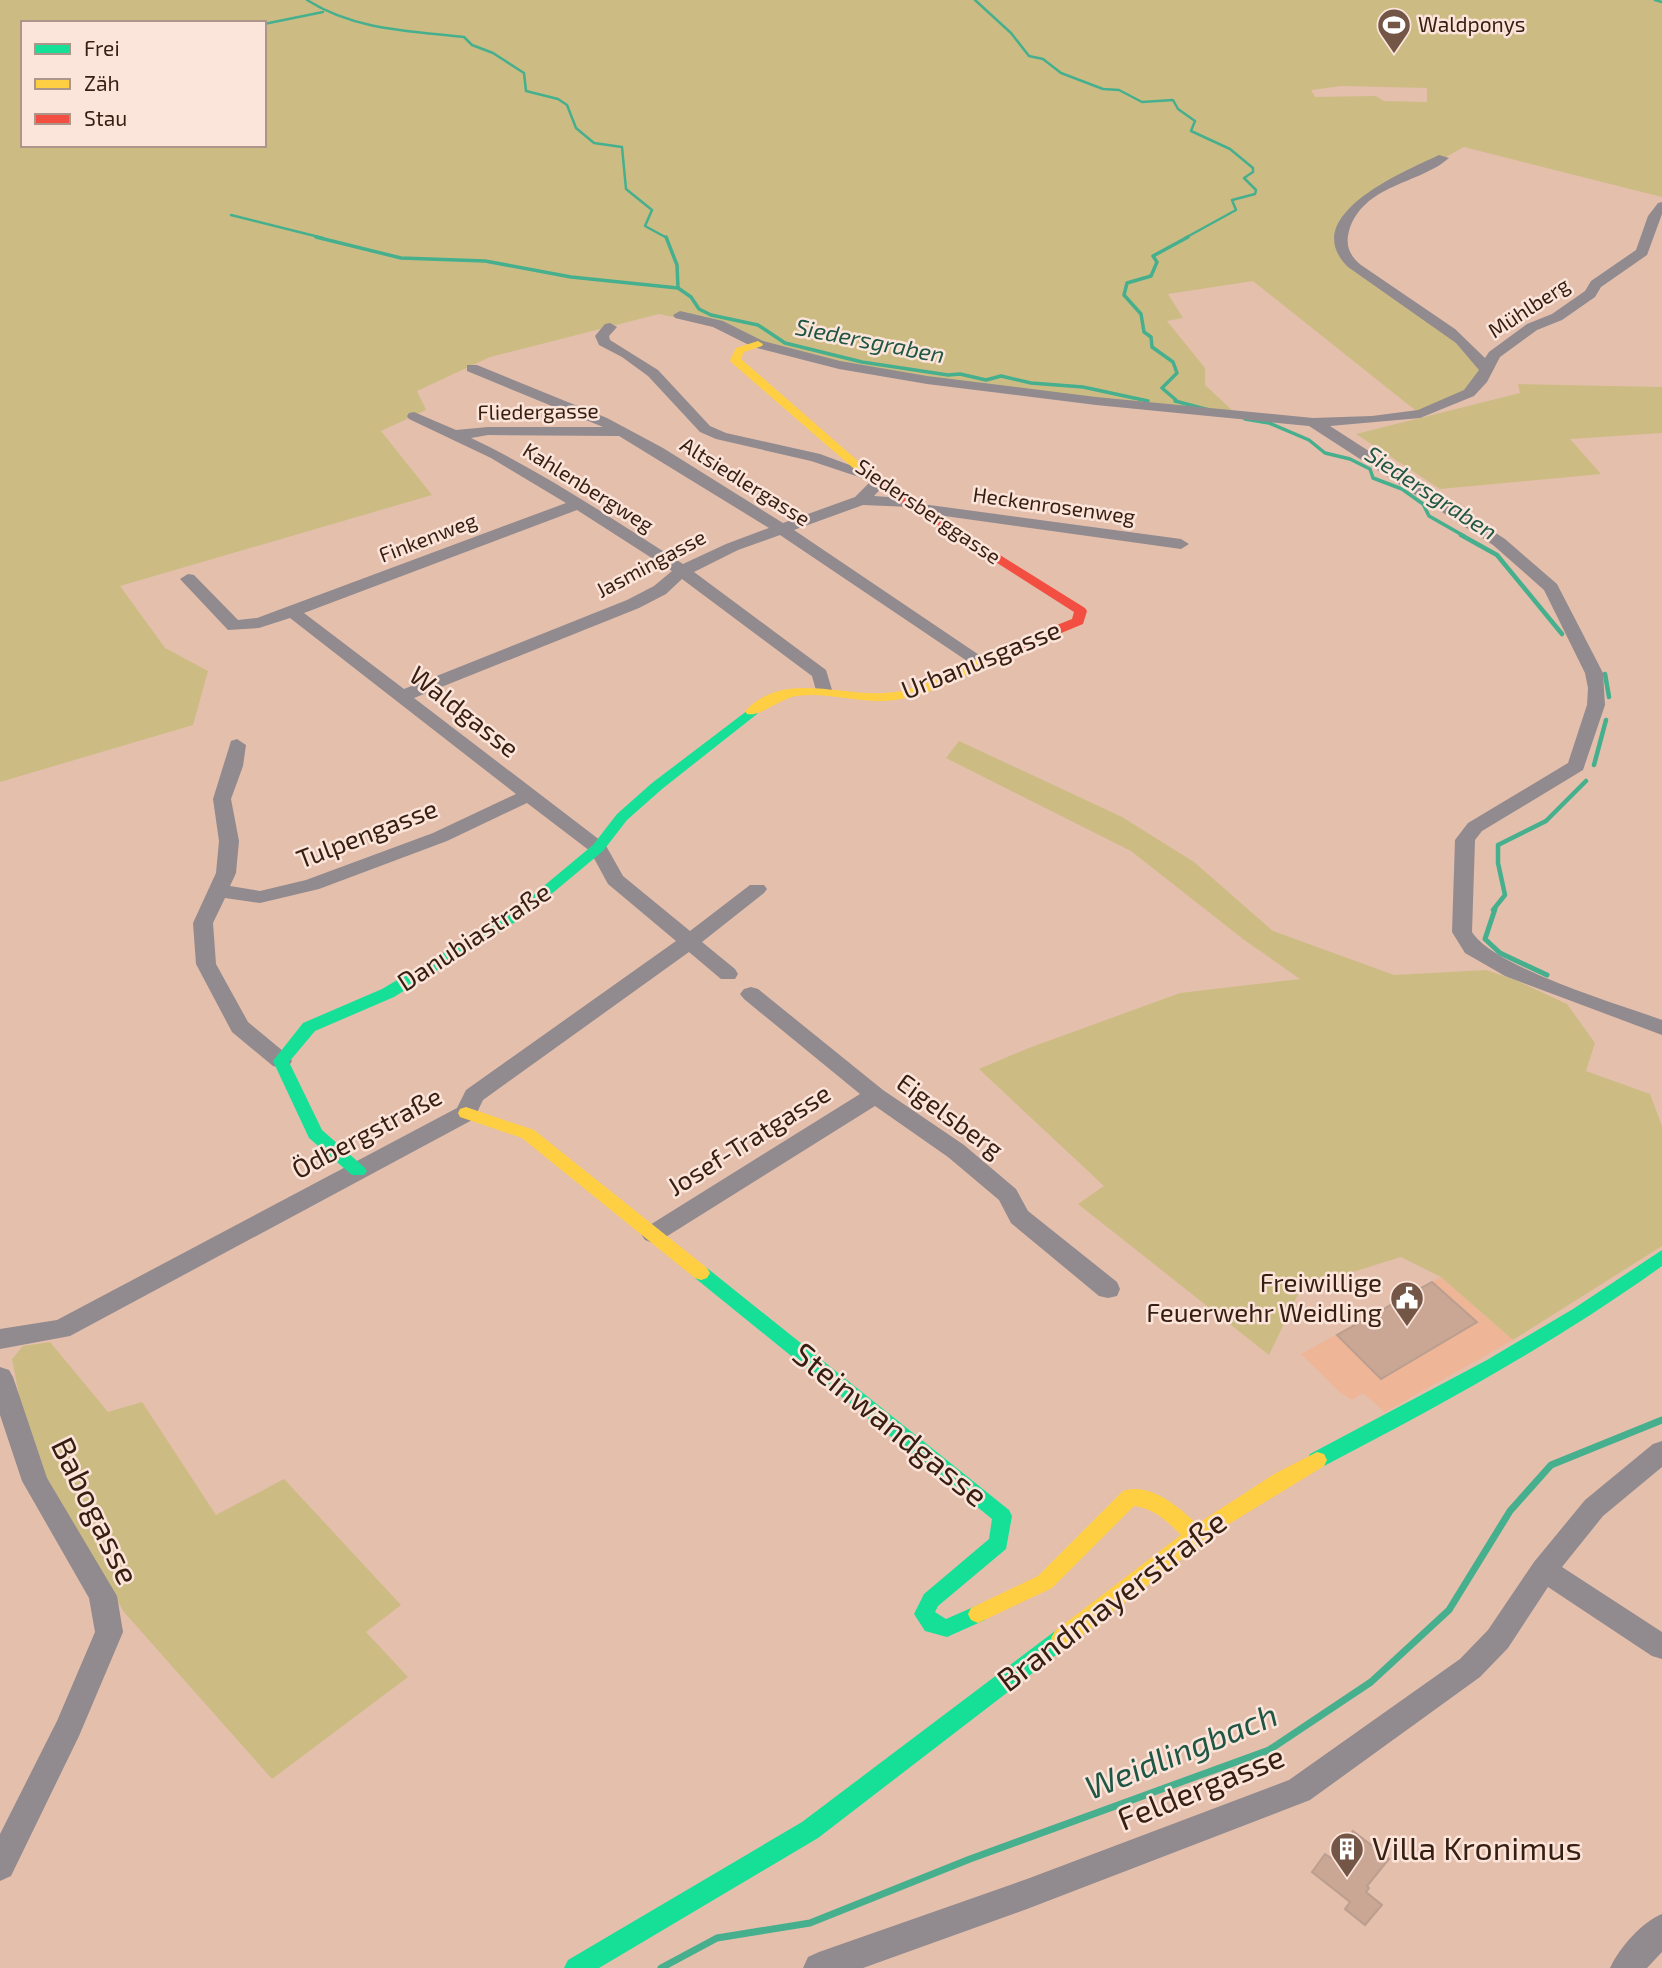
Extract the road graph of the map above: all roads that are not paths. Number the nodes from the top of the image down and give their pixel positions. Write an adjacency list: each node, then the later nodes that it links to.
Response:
1 (1443, 158): 7 (street)
2 (1662, 206): 7 (street, Mühlberg)
3 (680, 315): 5 (street)
4 (610, 327): 12 (street)
5 (758, 344): 9 (street); 12 (street, Siedersberggasse)
6 (472, 368): 10 (street, Altsiedlergasse)
7 (1485, 369): 9 (street, Mühlberg)
8 (414, 416): 11 (street, Kahlenbergweg)
9 (1313, 422): 34 (street)
10 (621, 432): 11 (street, Fliedergasse); 16 (street, Altsiedlergasse)
11 (456, 435): 14 (street, Kahlenbergweg)
12 (874, 480): 13 (street, Jasmingasse); 15 (street, Siedersberggasse)
13 (861, 500): 15 (street, Heckenrosenweg); 16 (street, Jasmingasse)
14 (578, 504): 18 (street, Kahlenbergweg); 20 (street, Finkenweg)
15 (916, 505): 17 (street, Heckenrosenweg); 21 (street, Siedersberggasse)
16 (782, 529): 18 (street, Jasmingasse); 22 (street, Altsiedlergasse)
17 (1181, 544)
18 (682, 570): 23 (street, Kahlenbergweg); 24 (street, Jasmingasse)
19 (188, 579): 20 (street)
20 (292, 612): 24 (street, Waldgasse)
21 (1079, 621): 22 (street, Urbanusgasse)
22 (979, 661): 25 (street, Urbanusgasse)
23 (823, 690): 25 (street, Danubiastraße); 28 (street, Danubiastraße)
24 (403, 696): 27 (street, Waldgasse)
25 (882, 699)
26 (237, 745): 30 (street)
27 (528, 795): 28 (street, Waldgasse); 30 (street, Tulpengasse)
28 (598, 848): 31 (street, Waldgasse); 35 (street, Danubiastraße)
29 (757, 889): 31 (street, Ödbergstraße)
30 (219, 891): 35 (street)
31 (689, 942): 32 (street); 37 (street, Ödbergstraße)
32 (728, 974)
33 (751, 994): 36 (street, Eigelsberg)
34 (1662, 1028)
35 (281, 1061): 38 (street)
36 (874, 1095): 39 (street, Josef-Tratgasse); 41 (street, Eigelsberg)
37 (466, 1114): 38 (street, Ödbergstraße); 39 (street, Steinwandgasse)
38 (358, 1171): 42 (street, Ödbergstraße)
39 (653, 1234): 45 (street, Steinwandgasse)
40 (1662, 1257): 45 (street, Brandmayerstraße)
41 (1108, 1289)
42 (0, 1339)
43 (0, 1377): 48 (street, Babogasse)
44 (1662, 1452): 46 (street, Feldergasse)
45 (1196, 1536): 50 (street, Brandmayerstraße)
46 (1544, 1570): 47 (street); 51 (street, Feldergasse)
47 (1662, 1647)
48 (0, 1866)
49 (1662, 1929): 52 (street)
50 (576, 1968)
51 (819, 1968)
52 (1626, 1968)

